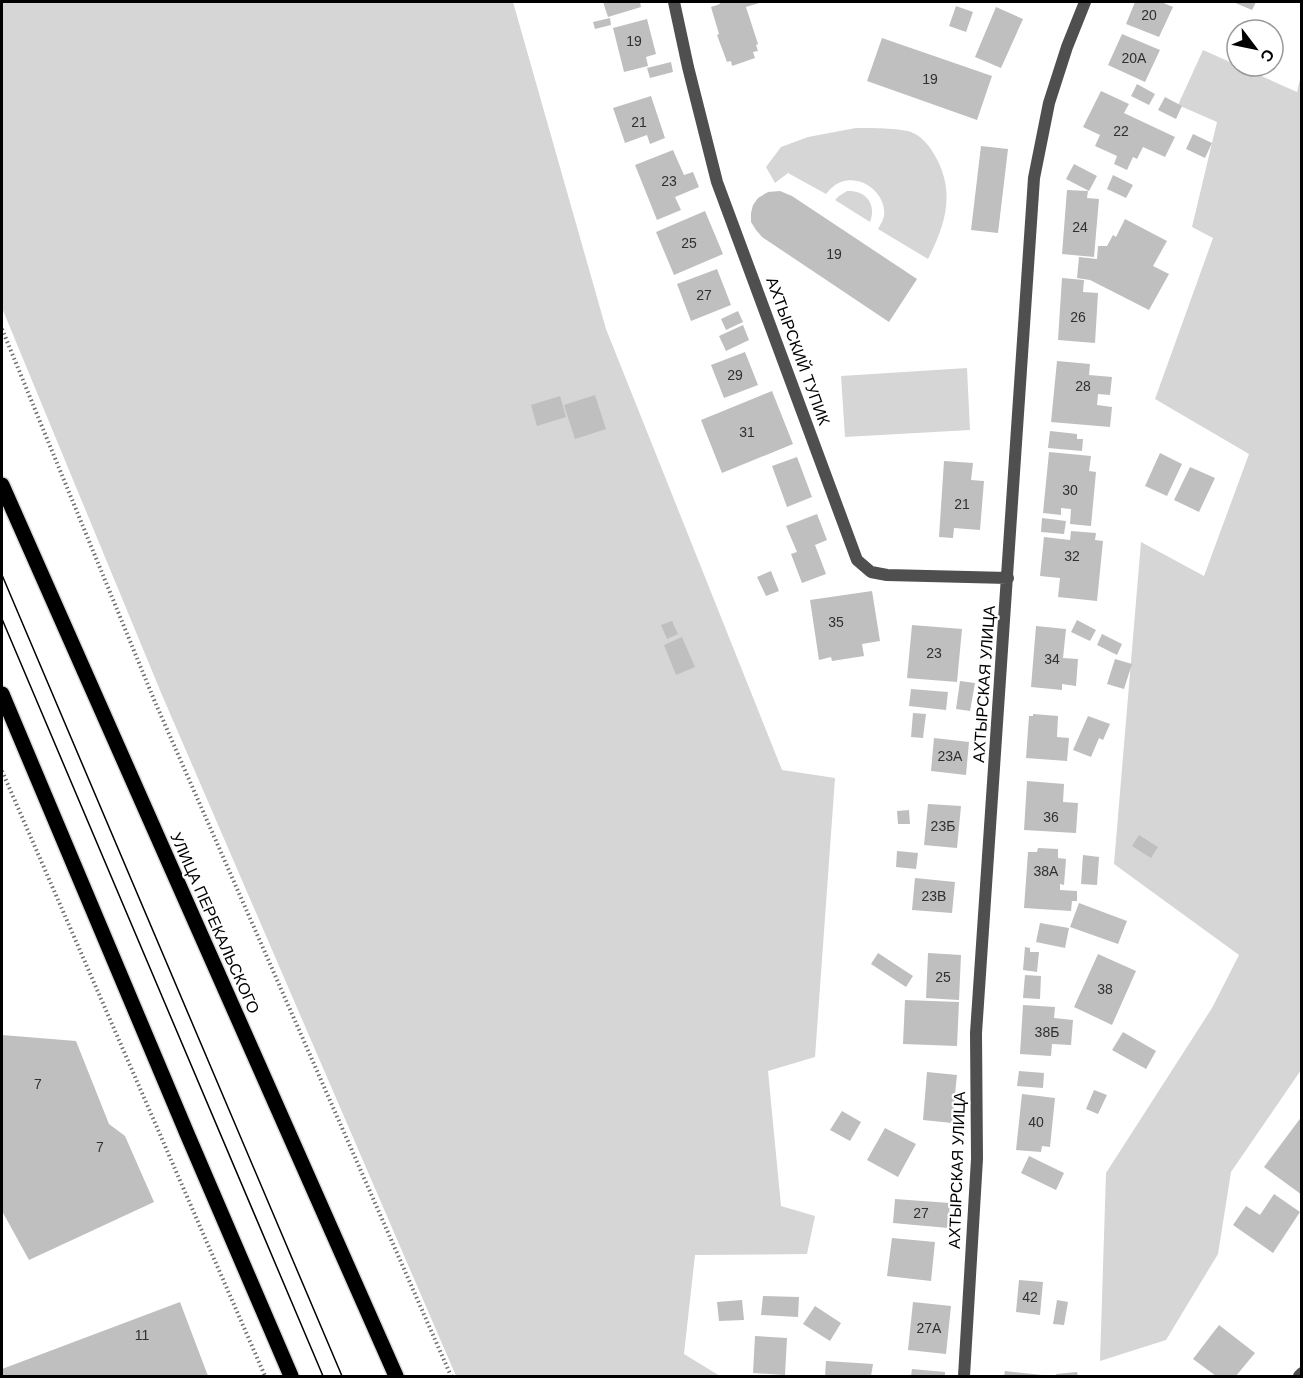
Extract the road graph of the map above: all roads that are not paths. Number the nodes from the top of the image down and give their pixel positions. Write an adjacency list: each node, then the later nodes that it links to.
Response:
1 (674, 2): 4 (street, АХТЫРСКИЙ ТУПИК)
2 (1085, 2): 4 (street, АХТЫРСКАЯ УЛИЦА)
3 (2, 485): 8 (main road, УЛИЦА ПЕРЕКАЛЬСКОГО)
4 (1008, 578): 9 (street, АХТЫРСКАЯ УЛИЦА)
5 (2, 694): 7 (main road)
6 (1302, 1373): 10 (street)
7 (291, 1377)
8 (396, 1377)
9 (964, 1377)
10 (1299, 1377)

